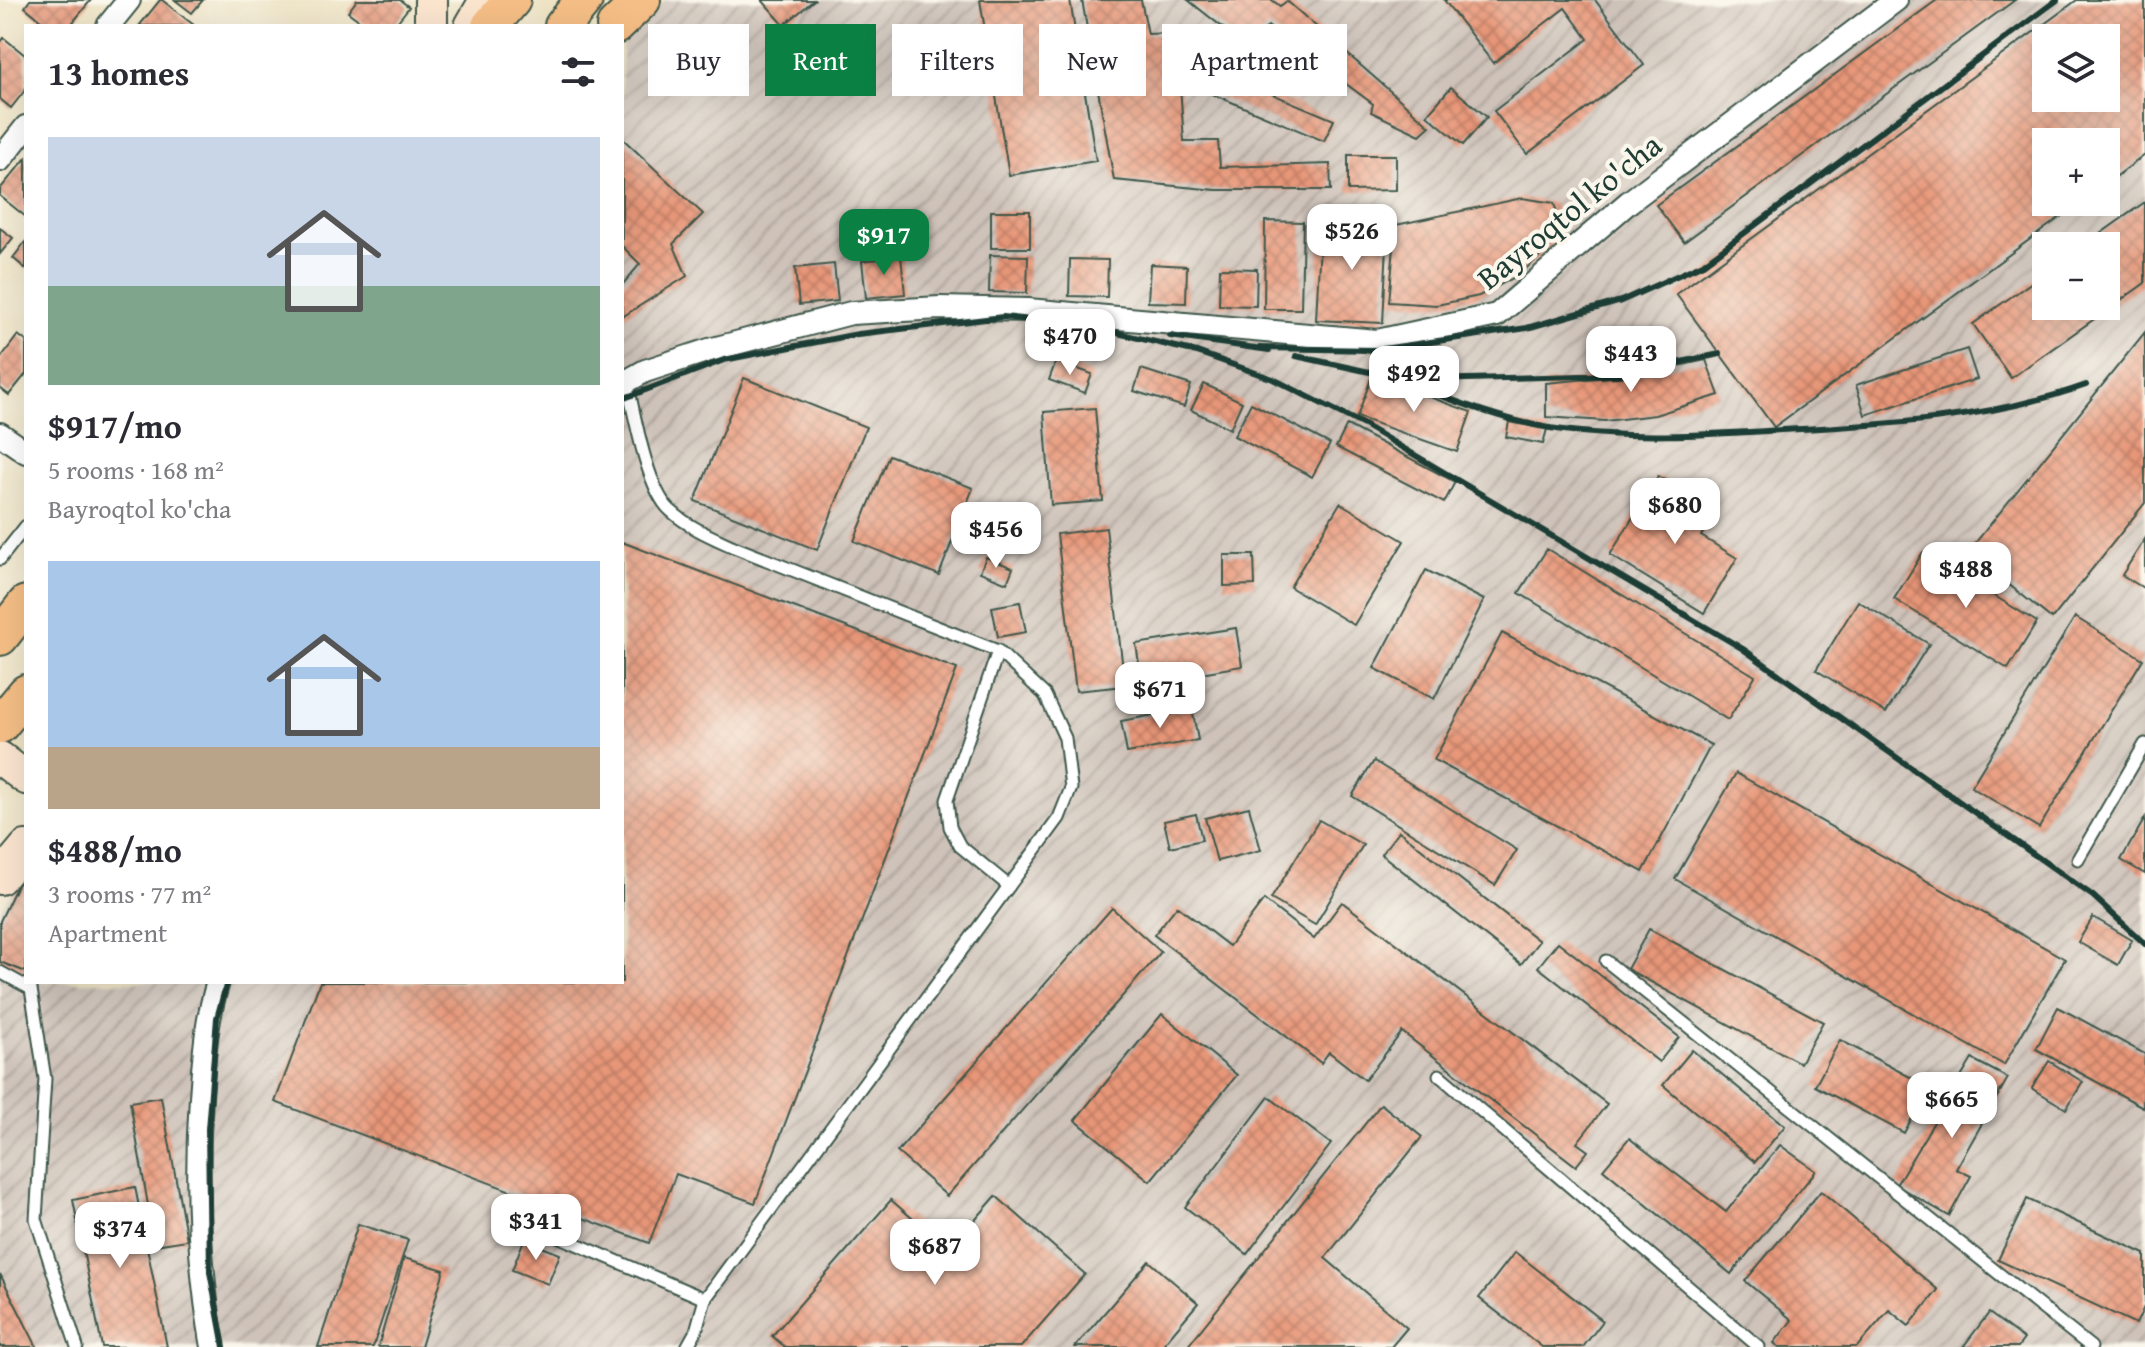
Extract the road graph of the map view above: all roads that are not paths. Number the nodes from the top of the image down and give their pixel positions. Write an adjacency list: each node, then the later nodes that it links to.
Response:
1 (129, 0): 8 (street)
2 (431, 0): 9 (street)
3 (486, 0): 10 (street)
4 (512, 0): 11 (main road)
5 (584, 0): 12 (main road)
6 (642, 0): 13 (main road)
7 (1896, 0): 16 (street, Bayroqtol ko'cha)
8 (110, 24)
9 (431, 24)
10 (472, 24)
11 (492, 24)
12 (565, 24)
13 (617, 24)
14 (14, 131): 15 (street)
15 (0, 160)
16 (625, 383): 23 (lane)
17 (0, 434): 18 (street)
18 (24, 451)
19 (24, 529): 20 (lane)
20 (0, 559)
21 (24, 607): 22 (main road)
22 (0, 637)
23 (998, 651): 32 (lane); 32 (lane)
24 (24, 695): 25 (main road)
25 (0, 725)
26 (2145, 744): 30 (lane)
27 (0, 758): 28 (street)
28 (24, 776)
29 (24, 849): 31 (street)
30 (2078, 859)
31 (0, 878)
32 (1009, 886): 38 (lane)
33 (1606, 961): 43 (lane)
34 (0, 972): 39 (lane)
35 (217, 984): 40 (street)
36 (1439, 1075): 42 (lane)
37 (537, 1227): 38 (lane)
38 (705, 1299): 41 (lane)
39 (77, 1347)
40 (213, 1347)
41 (687, 1347)
42 (1759, 1347)
43 (2091, 1347)

